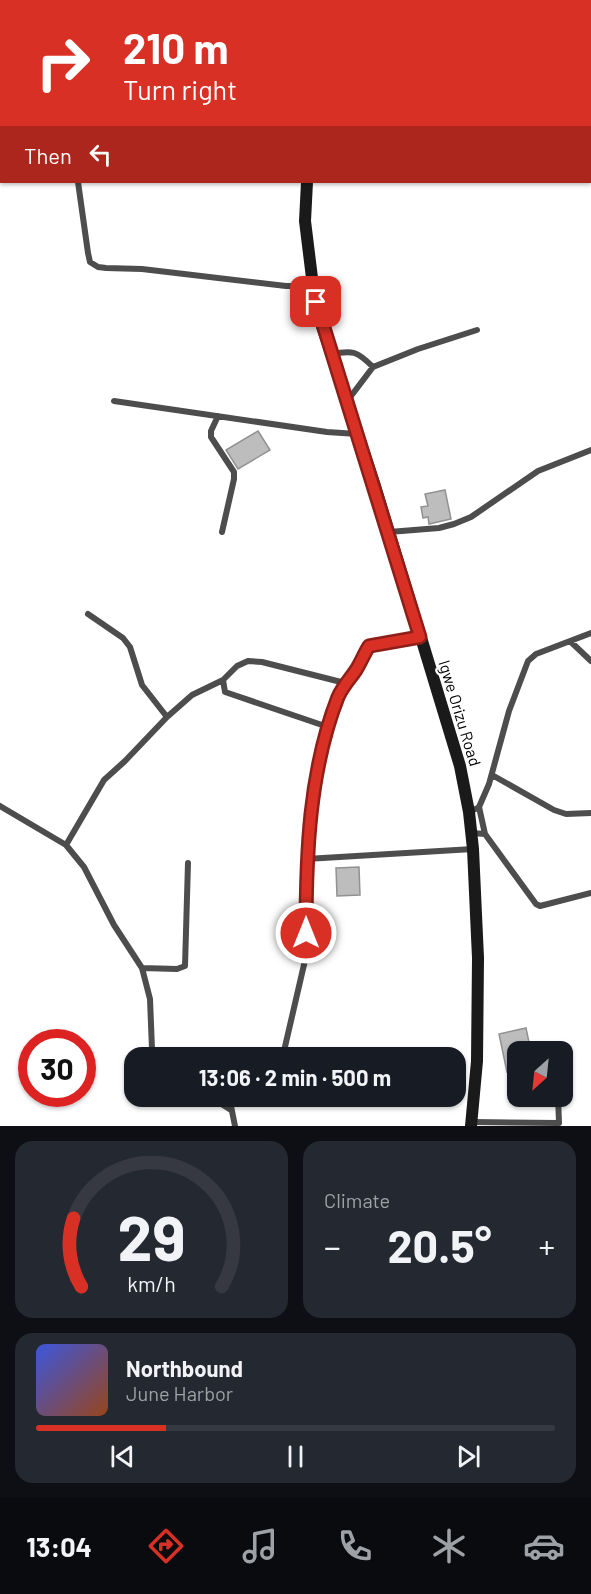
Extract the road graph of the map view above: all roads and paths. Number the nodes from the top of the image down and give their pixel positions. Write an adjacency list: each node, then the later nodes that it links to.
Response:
1 (78, 183): 3 (street)
2 (307, 183): 3 (main road, Igwe Orizu Road)
3 (313, 286): 5 (main road, Igwe Orizu Road)
4 (477, 330): 6 (street)
5 (331, 354): 6 (street); 8 (main road, Igwe Orizu Road)
6 (373, 367): 8 (street)
7 (114, 401): 9 (street)
8 (346, 402): 10 (main road, Igwe Orizu Road)
9 (218, 416): 10 (street); 12 (street)
10 (357, 434): 13 (main road, Igwe Orizu Road)
11 (591, 450): 13 (street)
12 (222, 532)
13 (388, 532): 16 (main road, Igwe Orizu Road)
14 (88, 614): 21 (street)
15 (591, 633): 17 (street)
16 (420, 637): 20 (street); 25 (main road, Igwe Orizu Road)
17 (571, 642): 18 (street); 23 (street)
18 (591, 661)
19 (223, 680): 20 (street); 21 (street); 22 (street)
20 (345, 683): 22 (street)
21 (167, 717): 29 (street)
22 (328, 727): 31 (street)
23 (492, 775): 25 (street); 26 (street)
24 (0, 806): 29 (street)
25 (474, 810): 27 (main road, Igwe Orizu Road); 28 (street)
26 (591, 813)
27 (471, 833): 28 (street); 30 (main road, Igwe Orizu Road)
28 (485, 834): 33 (street)
29 (66, 845): 34 (street)
30 (473, 849): 31 (street); 41 (main road, Igwe Orizu Road)
31 (306, 859): 36 (street)
32 (188, 863): 34 (street)
33 (591, 893)
34 (142, 968): 35 (street)
35 (152, 1047)
36 (285, 1047)
37 (226, 1107): 40 (street)
38 (231, 1107): 40 (street)
39 (558, 1107): 41 (street)
40 (231, 1110): 42 (street)
41 (471, 1124)
42 (235, 1126)

